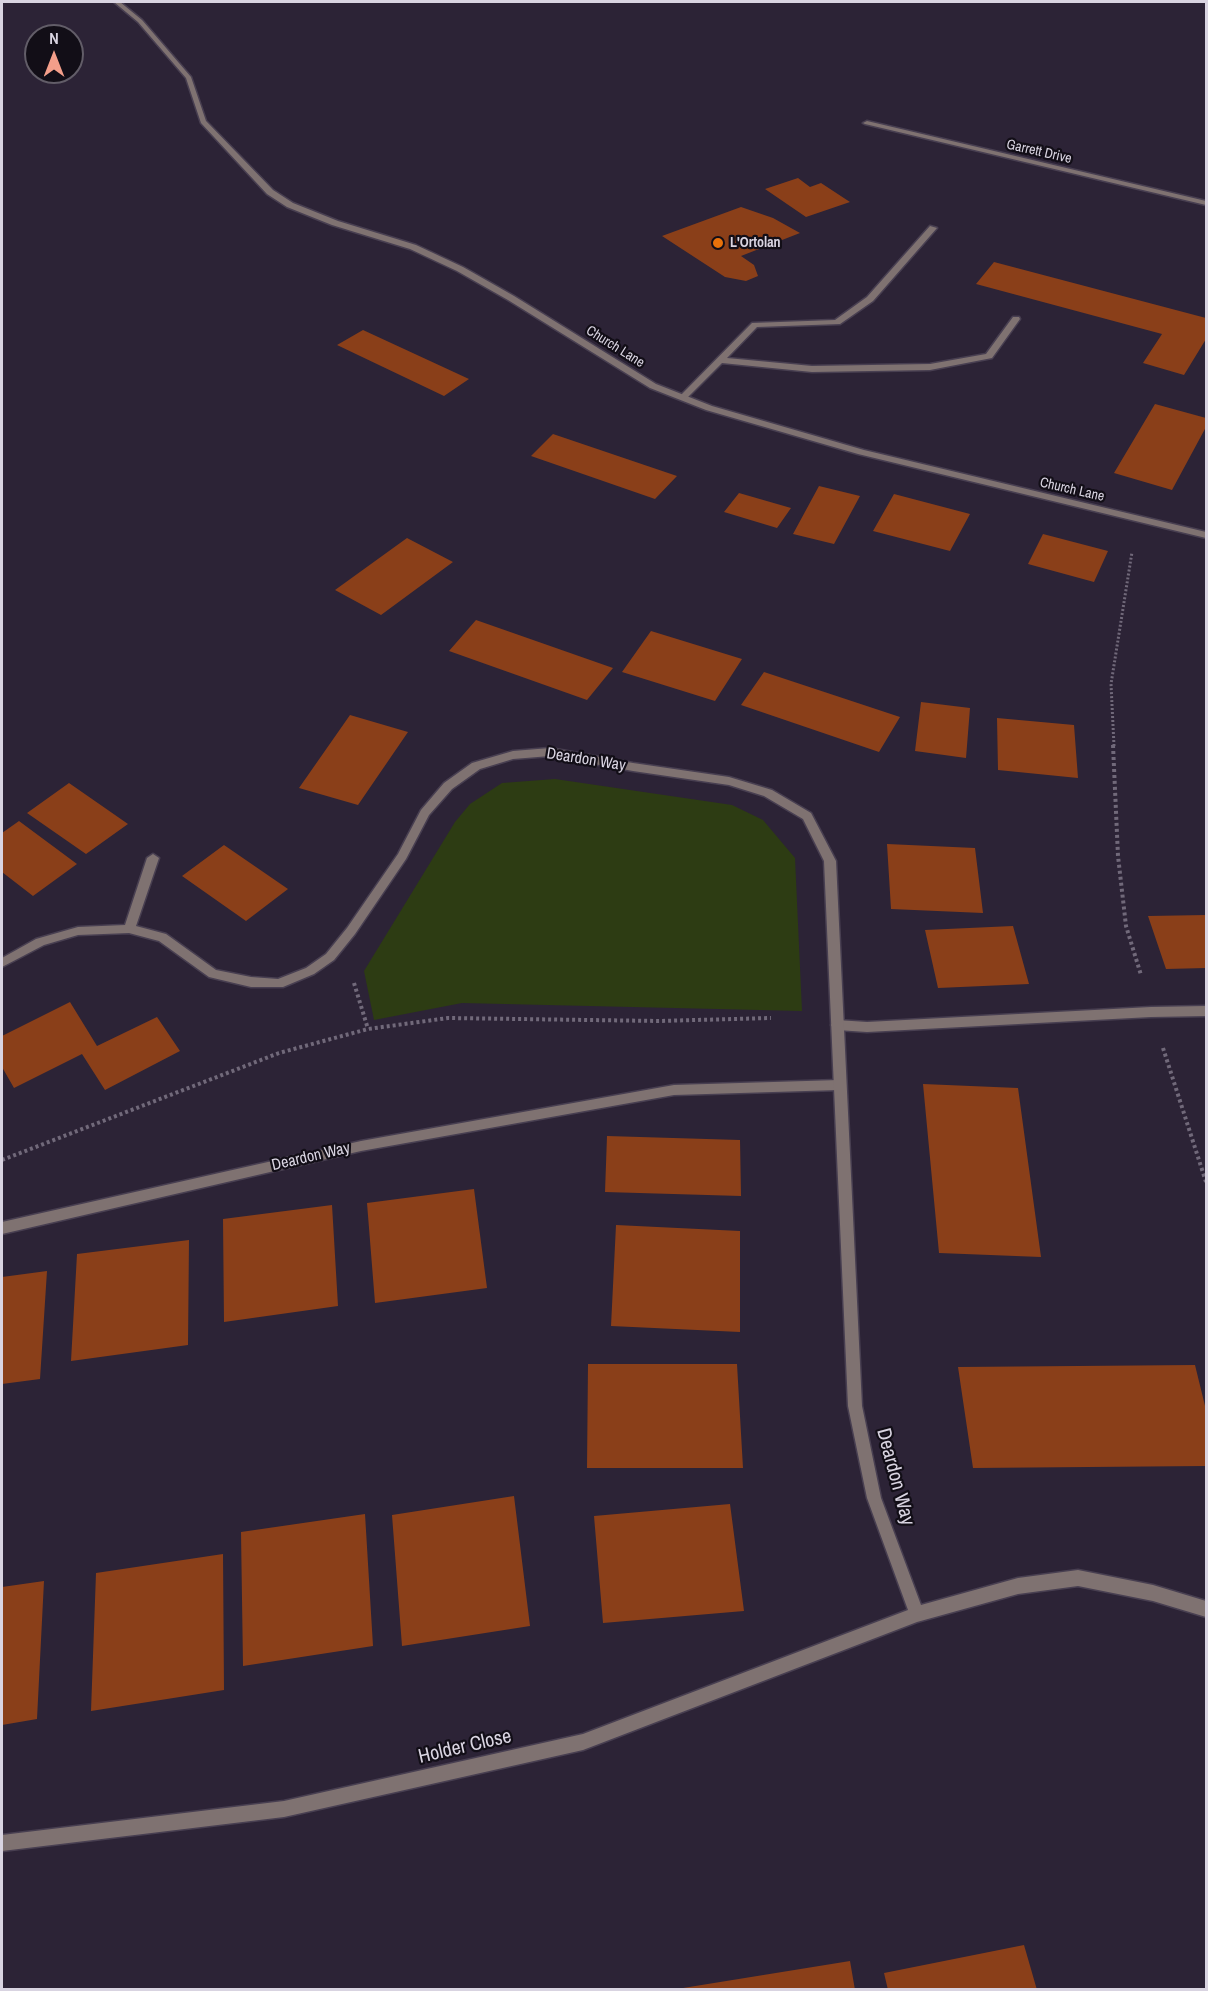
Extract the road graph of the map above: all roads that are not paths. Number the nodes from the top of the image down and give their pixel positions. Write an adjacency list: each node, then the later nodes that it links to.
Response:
1 (117, 2): 7 (street, Church Lane)
2 (867, 123): 3 (street, Garrett Drive)
3 (1206, 203)
4 (933, 228): 6 (street)
5 (1016, 319): 6 (street)
6 (719, 360): 7 (street)
7 (683, 397): 8 (street, Church Lane)
8 (1206, 535)
9 (153, 858): 10 (street)
10 (129, 929): 11 (street, Deardon Way); 13 (street, Deardon Way)
11 (2, 963)
12 (1206, 1011): 13 (street)
13 (837, 1025): 14 (street, Deardon Way)
14 (839, 1085): 15 (street, Deardon Way); 17 (street, Deardon Way)
15 (2, 1228)
16 (1206, 1610): 17 (street)
17 (917, 1614): 18 (street, Holder Close)
18 (2, 1843)

